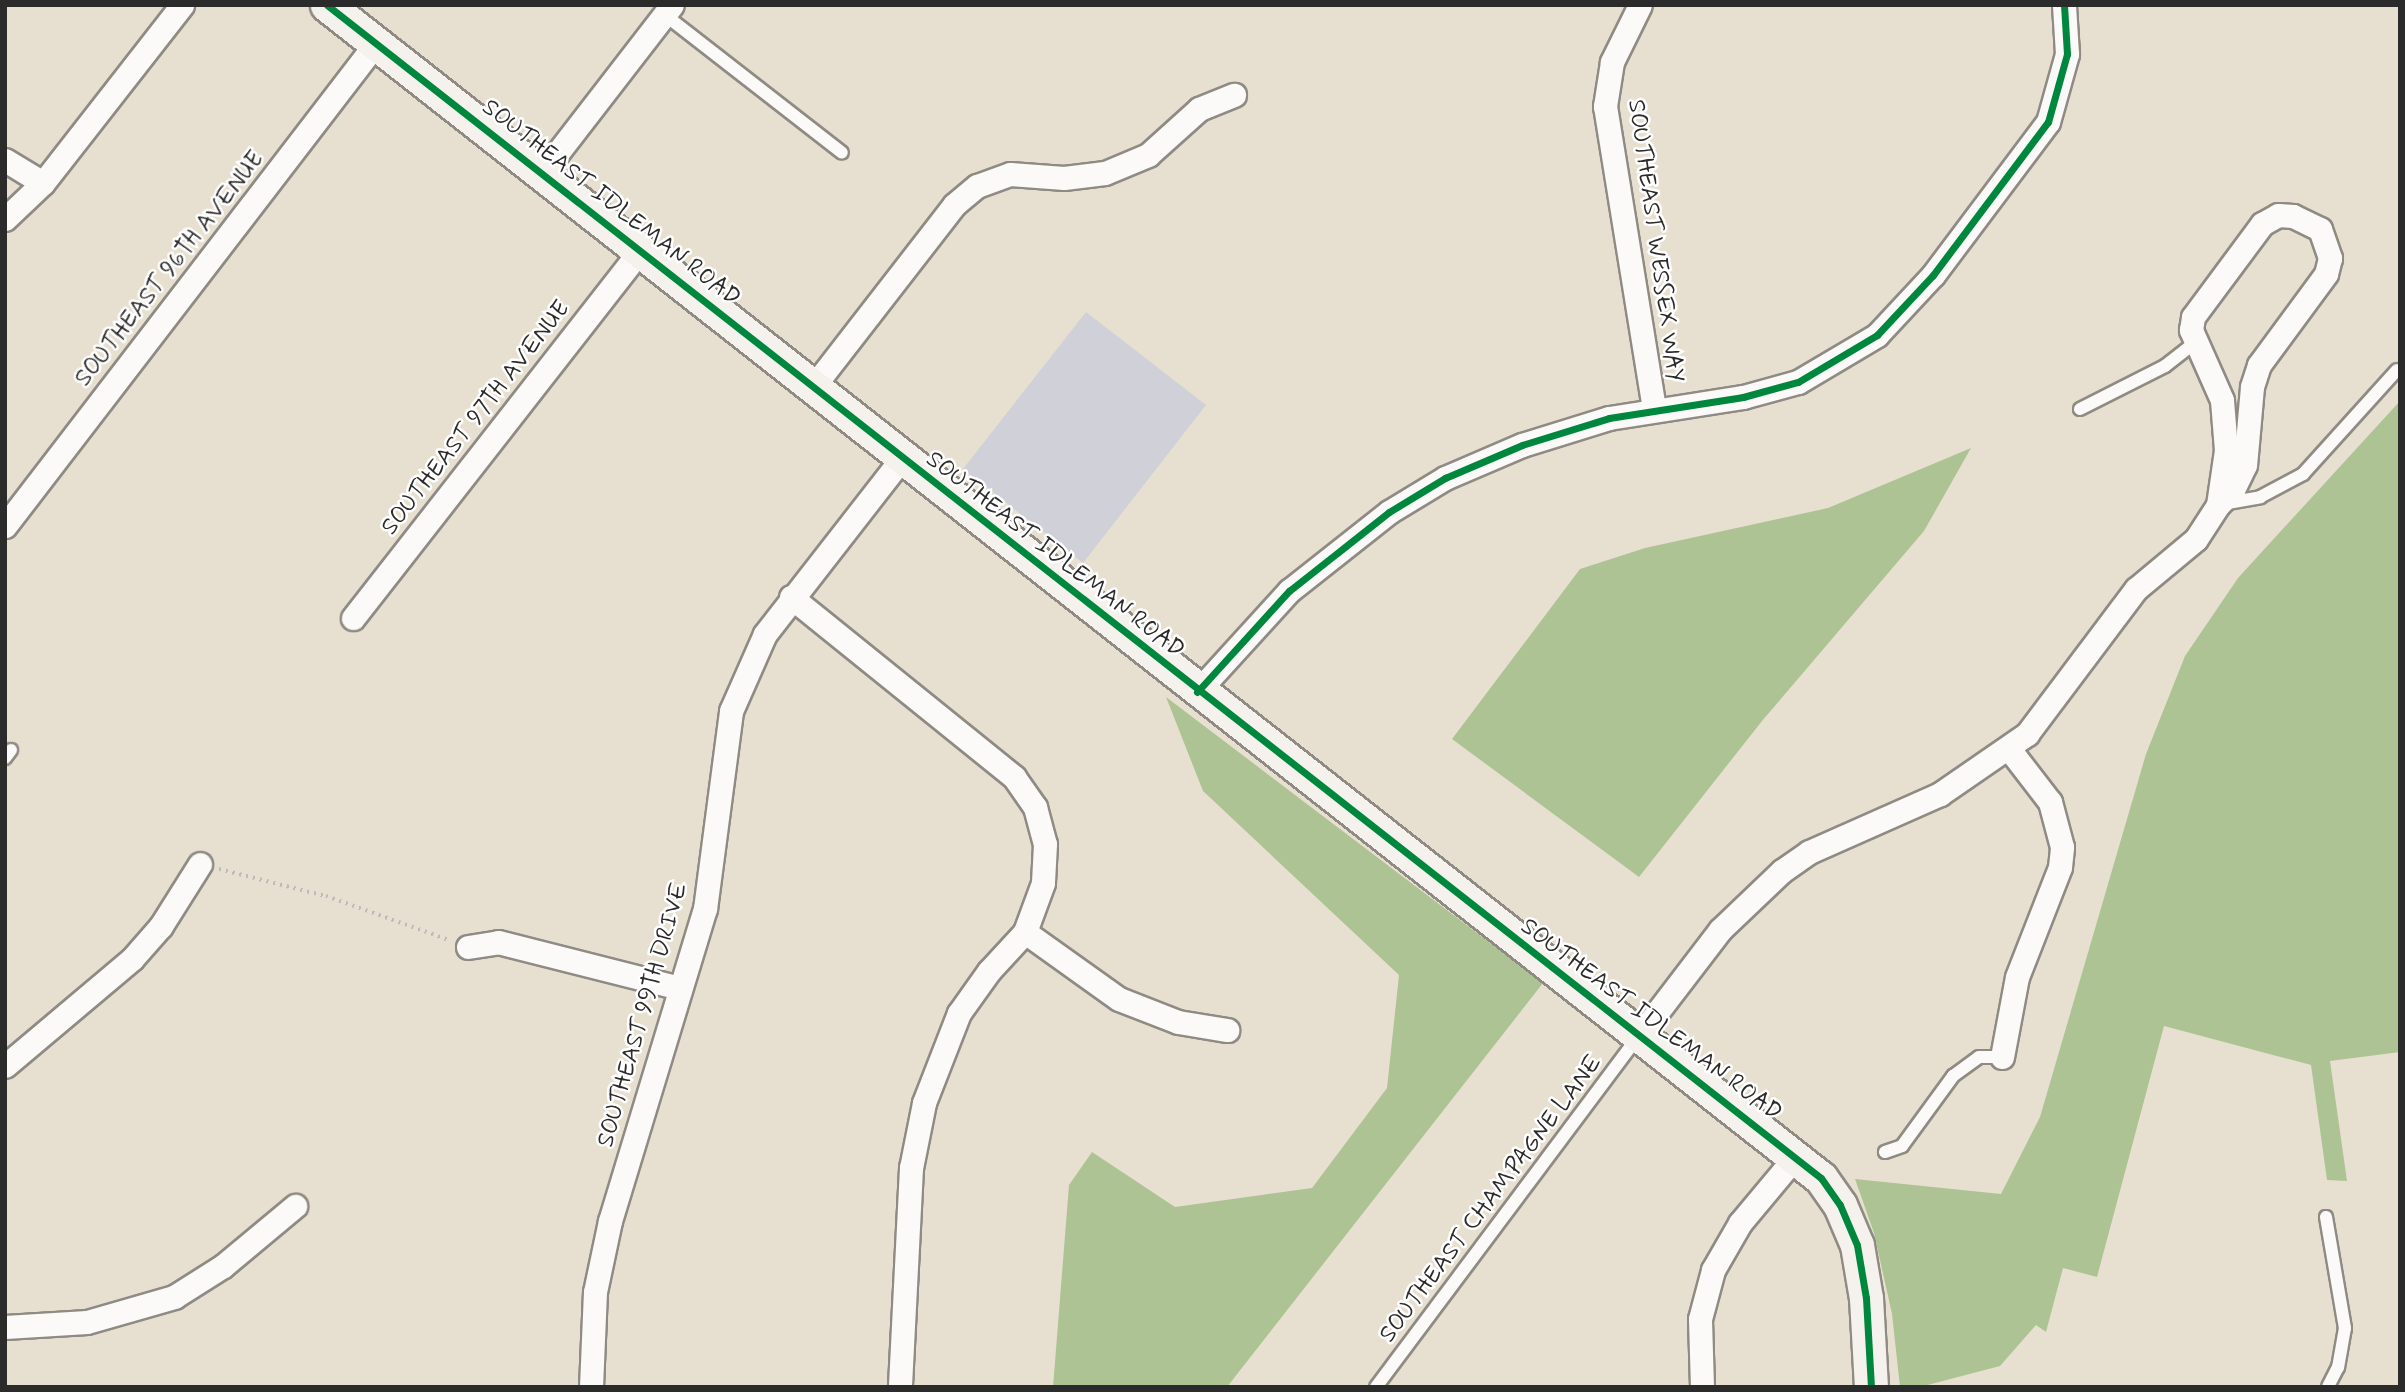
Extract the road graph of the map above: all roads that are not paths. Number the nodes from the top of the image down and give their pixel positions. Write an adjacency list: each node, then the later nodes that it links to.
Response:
1 (183, 5): 11 (street)
2 (327, 5): 6 (main road, SOUTHEAST IDLEMAN ROAD)
3 (1640, 5): 17 (street, SOUTHEAST WESSEX WAY)
4 (2064, 5): 17 (street)
5 (668, 10): 8 (lane); 10 (street)
6 (376, 43): 10 (main road, SOUTHEAST IDLEMAN ROAD); 21 (street, SOUTHEAST 96TH AVENUE)
7 (1234, 94): 16 (street)
8 (842, 153)
9 (5, 160): 11 (street)
10 (542, 173): 13 (main road, SOUTHEAST IDLEMAN ROAD)
11 (43, 183): 12 (street)
12 (5, 219)
13 (640, 251): 16 (main road, SOUTHEAST IDLEMAN ROAD); 23 (street, SOUTHEAST 97TH AVENUE)
14 (2196, 342): 18 (lane); 20 (street); 20 (street)
15 (2397, 370): 20 (lane)
16 (813, 387): 19 (main road, SOUTHEAST IDLEMAN ROAD)
17 (1654, 408): 24 (street)
18 (2080, 409)
19 (902, 458): 22 (street, SOUTHEAST 99TH DRIVE); 24 (main road, SOUTHEAST IDLEMAN ROAD)
20 (2218, 505): 25 (street)
21 (5, 526)
22 (791, 597): 27 (street); 29 (street, SOUTHEAST 99TH DRIVE)
23 (353, 618)
24 (1197, 692): 31 (main road, SOUTHEAST IDLEMAN ROAD)
25 (2010, 750): 31 (street); 32 (street)
26 (200, 864): 33 (street)
27 (1025, 932): 30 (street); 40 (street)
28 (468, 947): 29 (street)
29 (680, 988): 39 (street, SOUTHEAST 99TH DRIVE)
30 (1227, 1030)
31 (1639, 1036): 35 (main road, SOUTHEAST IDLEMAN ROAD); 41 (lane, SOUTHEAST CHAMPAGNE LANE)
32 (2002, 1057): 34 (lane)
33 (5, 1066)
34 (1885, 1152)
35 (1796, 1156): 42 (street); 43 (main road, SOUTHEAST IDLEMAN ROAD)
36 (295, 1206): 38 (street)
37 (2326, 1217): 44 (lane)
38 (5, 1326)
39 (592, 1387)
40 (900, 1387)
41 (1376, 1387)
42 (1702, 1387)
43 (1871, 1387)
44 (2328, 1387)

